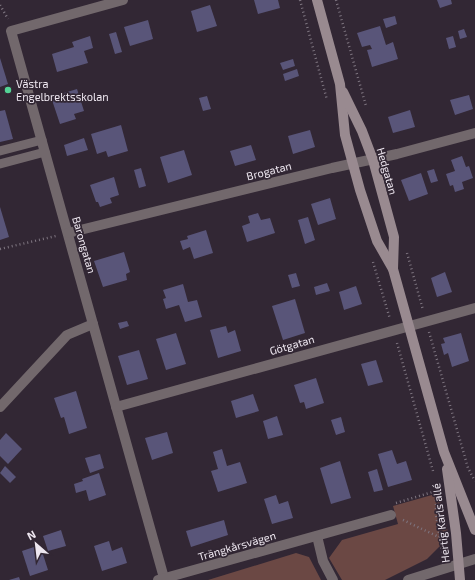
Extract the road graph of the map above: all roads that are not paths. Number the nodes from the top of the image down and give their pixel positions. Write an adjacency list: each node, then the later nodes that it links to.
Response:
1 (123, 0): 5 (street, Barongatan)
2 (316, 0): 3 (main road, Hedgatan)
3 (340, 84): 8 (main road, Hedgatan); 10 (main road, Hedgatan)
4 (475, 133): 8 (street, Brogatan)
5 (42, 140): 6 (lane); 7 (street, Barongatan)
6 (0, 152)
7 (45, 152): 9 (lane); 11 (street, Barongatan)
8 (372, 160): 10 (street, Brogatan); 12 (main road, Hedgatan)
9 (0, 164)
10 (353, 164): 11 (street, Brogatan); 12 (main road, Hedgatan)
11 (68, 233): 14 (street, Barongatan)
12 (393, 269): 15 (main road, Hedgatan)
13 (475, 308): 15 (street, Götgatan)
14 (93, 324): 16 (street); 17 (street, Barongatan)
15 (408, 326): 17 (street, Götgatan); 18 (main road, Hedgatan)
16 (0, 407)
17 (116, 407): 24 (street, Barongatan)
18 (444, 452): 20 (main road, Hertig Karls allé); 23 (main road, Hertig Karls allé)
19 (391, 515): 21 (street, Trängkårsvägen)
20 (475, 530)
21 (317, 536): 24 (street, Trängkårsvägen); 25 (street)
22 (475, 558): 23 (street)
23 (458, 564): 26 (street); 27 (main road, Hertig Karls allé)
24 (161, 579)
25 (333, 580)
26 (408, 580)
27 (460, 580)

